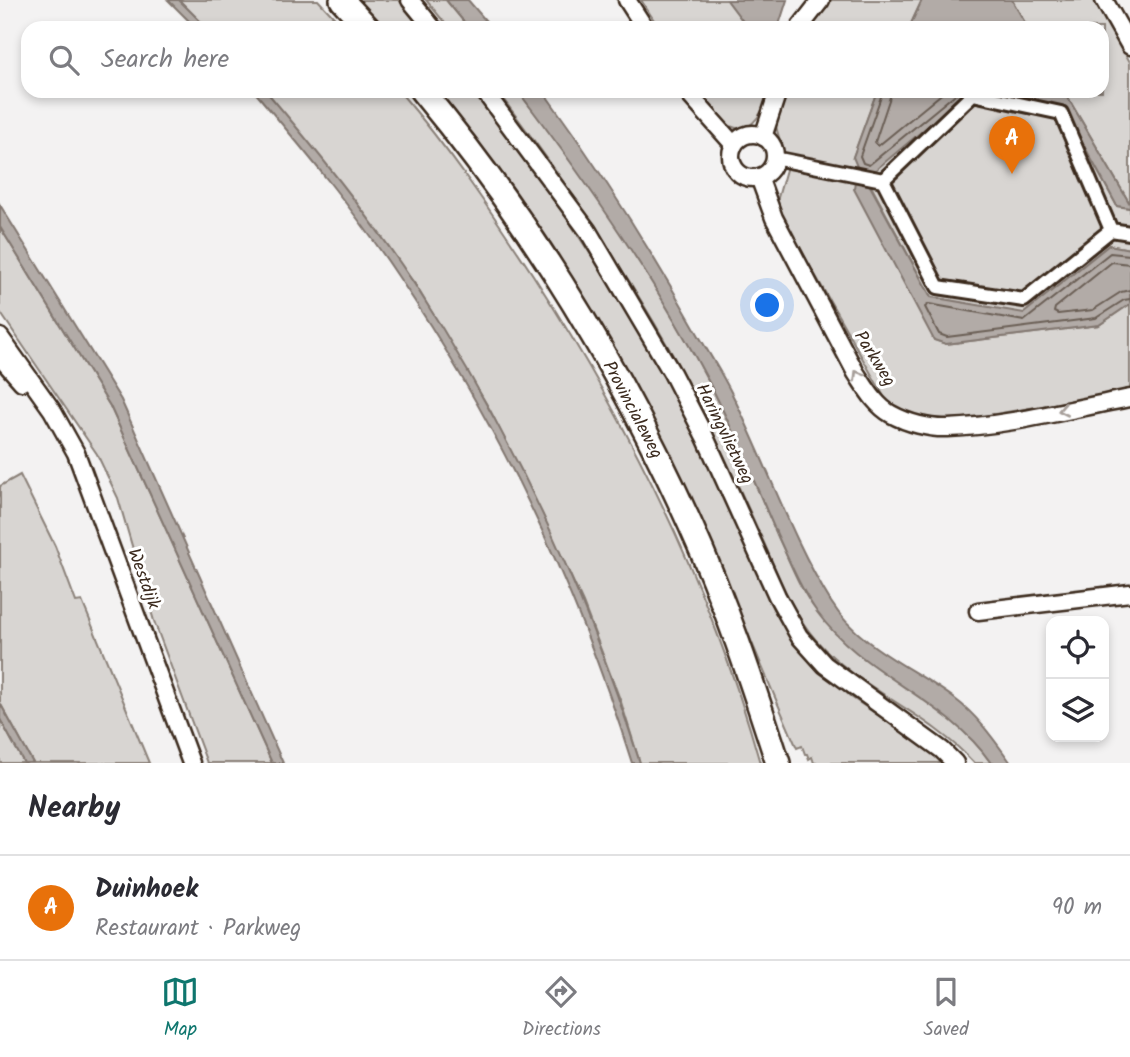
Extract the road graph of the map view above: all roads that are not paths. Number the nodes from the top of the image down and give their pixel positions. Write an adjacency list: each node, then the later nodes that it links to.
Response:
1 (342, 0): 7 (main road)
2 (410, 0): 8 (street)
3 (627, 0): 9 (street)
4 (807, 0): 10 (street)
5 (821, 0): 11 (street)
6 (1104, 0): 12 (street)
7 (362, 21)
8 (427, 21)
9 (640, 21)
10 (801, 21)
11 (804, 21)
12 (1130, 46)
13 (427, 98): 33 (main road, Provincialeweg)
14 (489, 98): 34 (street, Haringvlietweg)
15 (692, 98): 20 (street)
16 (776, 98): 19 (street)
17 (969, 98): 23 (street)
18 (992, 98): 24 (street)
19 (763, 137): 20 (street); 21 (street)
20 (734, 145): 22 (street)
21 (774, 158): 22 (street); 23 (street)
22 (759, 177): 28 (street, Parkweg, one-way to 22)
23 (883, 180): 24 (street)
24 (1111, 230): 25 (street)
25 (1130, 233)
26 (0, 337): 29 (street)
27 (0, 357): 29 (street)
28 (1130, 398)
29 (52, 410): 32 (street, Westdijk)
30 (1130, 593): 31 (street)
31 (978, 611)
32 (191, 763)
33 (778, 763)
34 (955, 763)

